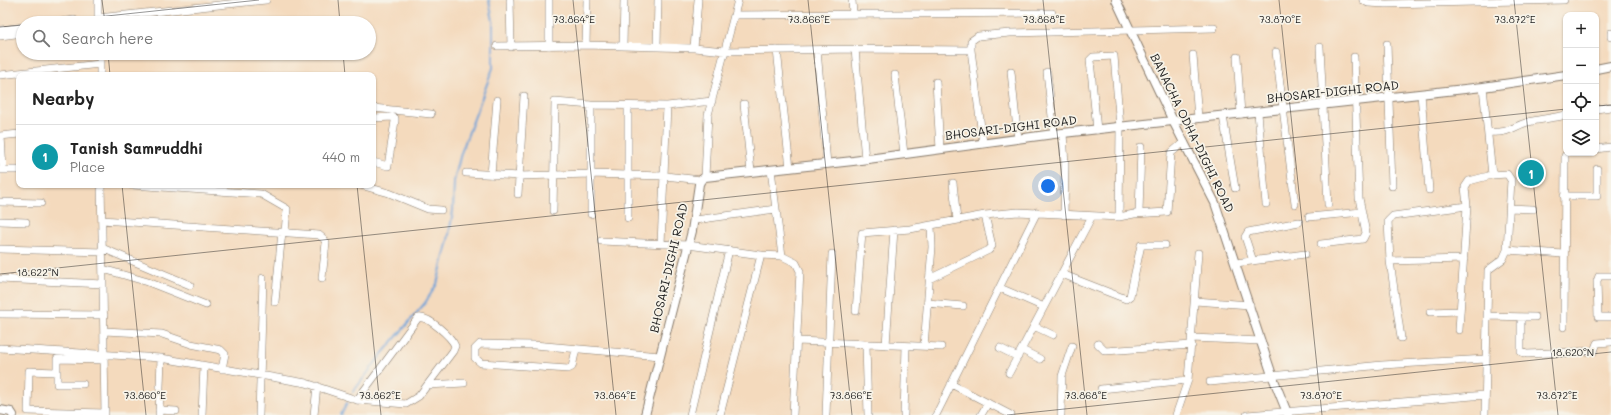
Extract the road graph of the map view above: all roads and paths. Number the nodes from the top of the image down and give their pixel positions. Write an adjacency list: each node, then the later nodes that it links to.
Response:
1 (98, 0): 17 (street)
2 (266, 0): 18 (street)
3 (510, 0): 33 (street)
4 (549, 0): 30 (street)
5 (587, 0): 28 (street)
6 (624, 0): 31 (street)
7 (658, 0): 32 (street)
8 (698, 0): 35 (street)
9 (738, 0): 16 (street)
10 (852, 0): 15 (street)
11 (1116, 0): 20 (street, BANACHA ODHA-DIGHI ROAD)
12 (1363, 0): 13 (street)
13 (1564, 0)
14 (1052, 13): 15 (street)
15 (853, 14): 16 (street)
16 (734, 15): 37 (street)
17 (98, 16)
18 (144, 16)
19 (16, 28): 22 (street)
20 (1129, 28): 21 (street); 40 (street); 81 (street, BANACHA ODHA-DIGHI ROAD)
21 (1214, 28)
22 (0, 30)
23 (1611, 33): 26 (street)
24 (16, 34): 25 (street)
25 (0, 36)
26 (1611, 37)
27 (1387, 44): 61 (street)
28 (586, 45): 30 (street); 31 (street)
29 (498, 46): 33 (street)
30 (549, 46): 33 (street)
31 (623, 46): 32 (street)
32 (658, 46): 35 (street)
33 (511, 47)
34 (1320, 47): 69 (street)
35 (694, 48): 37 (street)
36 (855, 49): 39 (street); 40 (street); 97 (street)
37 (725, 50): 38 (street); 63 (street)
38 (777, 50): 39 (street); 100 (street)
39 (817, 50): 99 (street)
40 (971, 50): 90 (street)
41 (1276, 52): 73 (street)
42 (1193, 55): 80 (street)
43 (1237, 57): 76 (street)
44 (1354, 58): 64 (street)
45 (100, 60): 46 (street)
46 (100, 64): 49 (street); 50 (street)
47 (1611, 66): 48 (street)
48 (1599, 68)
49 (27, 72)
50 (100, 72)
51 (1012, 72): 88 (street)
52 (1048, 72): 86 (street)
53 (16, 73): 54 (street)
54 (0, 75)
55 (895, 75): 95 (street)
56 (1563, 75): 58 (street, BHOSARI-DIGHI ROAD)
57 (936, 82): 93 (street)
58 (1484, 87): 59 (street, BHOSARI-DIGHI ROAD); 84 (street)
59 (1421, 94): 61 (street, BHOSARI-DIGHI ROAD); 121 (street)
60 (524, 96): 111 (street)
61 (1388, 98): 64 (street, BHOSARI-DIGHI ROAD); 116 (street)
62 (497, 100): 109 (street)
63 (712, 101): 68 (street); 114 (street)
64 (1354, 102): 69 (street, BHOSARI-DIGHI ROAD); 136 (street)
65 (744, 104): 105 (street)
66 (591, 105): 67 (street); 107 (street); 112 (street)
67 (628, 106): 68 (street); 110 (street)
68 (668, 106): 113 (street)
69 (1323, 106): 73 (street, BHOSARI-DIGHI ROAD); 128 (street)
70 (1611, 107): 72 (street)
71 (376, 108): 75 (street)
72 (1599, 109)
73 (1284, 110): 74 (street, BHOSARI-DIGHI ROAD); 127 (street)
74 (1258, 112): 76 (street, BHOSARI-DIGHI ROAD); 126 (street)
75 (431, 114)
76 (1241, 114): 77 (street, BHOSARI-DIGHI ROAD)
77 (1223, 116): 80 (street, BHOSARI-DIGHI ROAD); 120 (street)
78 (1563, 116): 84 (street)
79 (376, 118): 98 (street)
80 (1198, 118): 81 (street, BHOSARI-DIGHI ROAD)
81 (1173, 121): 82 (street, BHOSARI-DIGHI ROAD); 89 (street, BANACHA ODHA-DIGHI ROAD)
82 (1120, 127): 83 (street, BHOSARI-DIGHI ROAD); 83 (street); 142 (street)
83 (1097, 130): 86 (street, BHOSARI-DIGHI ROAD)
84 (1488, 132): 108 (street)
85 (16, 134): 87 (street)
86 (1059, 134): 88 (street, BHOSARI-DIGHI ROAD); 139 (street)
87 (0, 136): 102 (street)
88 (1018, 139): 90 (street, BHOSARI-DIGHI ROAD)
89 (1184, 142): 137 (street); 172 (street, BANACHA ODHA-DIGHI ROAD)
90 (983, 143): 93 (street, BHOSARI-DIGHI ROAD)
91 (1141, 147): 137 (street)
92 (1611, 147): 94 (street)
93 (940, 149): 95 (street, BHOSARI-DIGHI ROAD)
94 (1599, 149)
95 (904, 154): 97 (street, BHOSARI-DIGHI ROAD)
96 (1565, 156): 123 (street)
97 (864, 159): 99 (street, BHOSARI-DIGHI ROAD)
98 (376, 163)
99 (827, 164): 100 (street, BHOSARI-DIGHI ROAD)
100 (790, 168): 104 (street, BHOSARI-DIGHI ROAD)
101 (1597, 169): 123 (street)
102 (2, 170): 103 (street)
103 (16, 170)
104 (771, 170): 105 (street, BHOSARI-DIGHI ROAD); 133 (street)
105 (751, 172): 114 (street, BHOSARI-DIGHI ROAD)
106 (466, 173): 109 (street)
107 (590, 174): 110 (street); 112 (street); 138 (street)
108 (1492, 174): 129 (street); 130 (street)
109 (491, 175): 111 (street)
110 (627, 175): 113 (street); 144 (street)
111 (519, 176): 112 (street); 122 (street)
112 (555, 176): 134 (street)
113 (665, 176): 114 (street); 155 (street)
114 (703, 178): 146 (street, BHOSARI-DIGHI ROAD)
115 (953, 183): 147 (street)
116 (1392, 186)
117 (101, 188): 145 (street)
118 (175, 188): 153 (street)
119 (371, 188): 132 (street)
120 (1235, 188)
121 (1429, 190)
122 (518, 194)
123 (1564, 196): 166 (street)
124 (0, 202): 125 (street)
125 (41, 203)
126 (1266, 204)
127 (1295, 204)
128 (1328, 204)
129 (1467, 206): 169 (street); 171 (street)
130 (1510, 208): 131 (street); 162 (street)
131 (1533, 209)
132 (441, 210)
133 (776, 210): 146 (street); 168 (street)
134 (553, 211)
135 (1037, 212): 139 (street); 140 (street); 182 (street)
136 (1362, 212): 143 (street); 157 (street)
137 (1139, 213): 142 (street)
138 (591, 214)
139 (1064, 214): 141 (street)
140 (985, 215): 147 (street); 179 (street)
141 (1092, 216): 142 (street); 174 (street)
142 (1119, 217)
143 (1309, 217)
144 (628, 218)
145 (102, 220): 153 (street); 160 (street)
146 (695, 220): 158 (street, BHOSARI-DIGHI ROAD)
147 (957, 220): 151 (street)
148 (0, 221): 149 (street)
149 (26, 222)
150 (1299, 222): 170 (street)
151 (931, 226): 152 (street); 179 (street)
152 (894, 230): 190 (street); 212 (street)
153 (284, 232): 177 (street); 184 (street)
154 (601, 241): 155 (street)
155 (661, 244): 158 (street)
156 (1165, 244): 174 (street)
157 (1321, 244)
158 (688, 245): 161 (street); 221 (street, BHOSARI-DIGHI ROAD)
159 (0, 249): 160 (street)
160 (102, 250): 173 (street); 181 (street)
161 (729, 250): 167 (street); 254 (street)
162 (1507, 250): 166 (street); 195 (street)
163 (1198, 253): 183 (street)
164 (832, 254): 208 (street)
165 (1305, 254): 170 (street)
166 (1563, 254): 200 (street)
167 (762, 255): 168 (street); 255 (street)
168 (782, 256): 205 (street)
169 (1464, 259): 171 (street); 191 (street)
170 (1253, 261): 172 (street)
171 (1390, 261): 204 (street)
172 (1236, 263): 187 (street, BANACHA ODHA-DIGHI ROAD)
173 (103, 269): 180 (street); 186 (street)
174 (1062, 274): 189 (street)
175 (1611, 276): 198 (street)
176 (263, 278): 232 (street)
177 (322, 278)
178 (0, 279): 180 (street)
179 (929, 279): 185 (street)
180 (103, 284): 194 (street)
181 (190, 285)
182 (1000, 288): 189 (street); 238 (street)
183 (1195, 301): 187 (street); 206 (street)
184 (275, 302)
185 (927, 303): 188 (street); 214 (street)
186 (206, 305)
187 (1250, 305): 207 (street, BANACHA ODHA-DIGHI ROAD)
188 (963, 306)
189 (1044, 307): 199 (street)
190 (856, 311)
191 (1459, 311): 192 (street); 201 (street)
192 (1430, 312)
193 (0, 314): 194 (street)
194 (104, 315): 202 (street)
195 (1487, 316): 196 (street); 226 (street)
196 (1521, 317): 197 (street); 209 (street)
197 (1535, 317)
198 (1611, 317)
199 (1034, 326): 203 (street); 220 (street)
200 (1564, 327)
201 (1459, 330)
202 (104, 331): 222 (street); 228 (street)
203 (1053, 335)
204 (1401, 338)
205 (797, 341): 208 (street); 256 (street)
206 (1192, 341): 207 (street); 210 (street); 233 (street)
207 (1261, 341): 231 (street, BANACHA ODHA-DIGHI ROAD)
208 (830, 342): 211 (street); 257 (street)
209 (1611, 342)
210 (1098, 344)
211 (866, 345): 212 (street); 258 (street)
212 (886, 345): 213 (street)
213 (906, 346): 214 (street); 259 (street)
214 (924, 346): 215 (street)
215 (942, 346)
216 (1072, 346): 263 (street)
217 (0, 348): 222 (street)
218 (1000, 348): 223 (street)
219 (576, 349): 219 (street); 221 (street)
220 (1022, 350): 223 (street); 225 (street)
221 (660, 356): 253 (street, BHOSARI-DIGHI ROAD)
222 (104, 357): 224 (street); 229 (street); 248 (street)
223 (1018, 357): 230 (street)
224 (161, 358): 227 (street); 246 (street)
225 (1040, 359)
226 (1486, 359): 231 (street); 241 (street)
227 (204, 366): 228 (street); 250 (street)
228 (222, 369): 232 (street)
229 (57, 372): 236 (street); 248 (street)
230 (1009, 373)
231 (1272, 375): 234 (street); 247 (street, BANACHA ODHA-DIGHI ROAD)
232 (261, 376): 239 (street); 251 (street)
233 (1188, 380): 240 (street); 264 (street)
234 (1210, 382)
235 (464, 383): 237 (street)
236 (83, 384)
237 (428, 384): 242 (street); 242 (street)
238 (951, 384): 243 (street); 260 (street)
239 (317, 386): 242 (street); 252 (street)
240 (1101, 389)
241 (1485, 395): 247 (street); 266 (street)
242 (357, 400)
243 (988, 403): 261 (street); 262 (street)
244 (0, 410): 249 (street)
245 (176, 411): 246 (street)
246 (159, 413)
247 (1287, 413): 265 (street)
248 (105, 414)
249 (13, 415)
250 (202, 415)
251 (259, 415)
252 (314, 415)
253 (645, 415)
254 (690, 415)
255 (720, 415)
256 (793, 415)
257 (826, 415)
258 (868, 415)
259 (904, 415)
260 (936, 415)
261 (981, 415)
262 (1011, 415)
263 (1061, 415)
264 (1176, 415)
265 (1247, 415)
266 (1485, 415)

